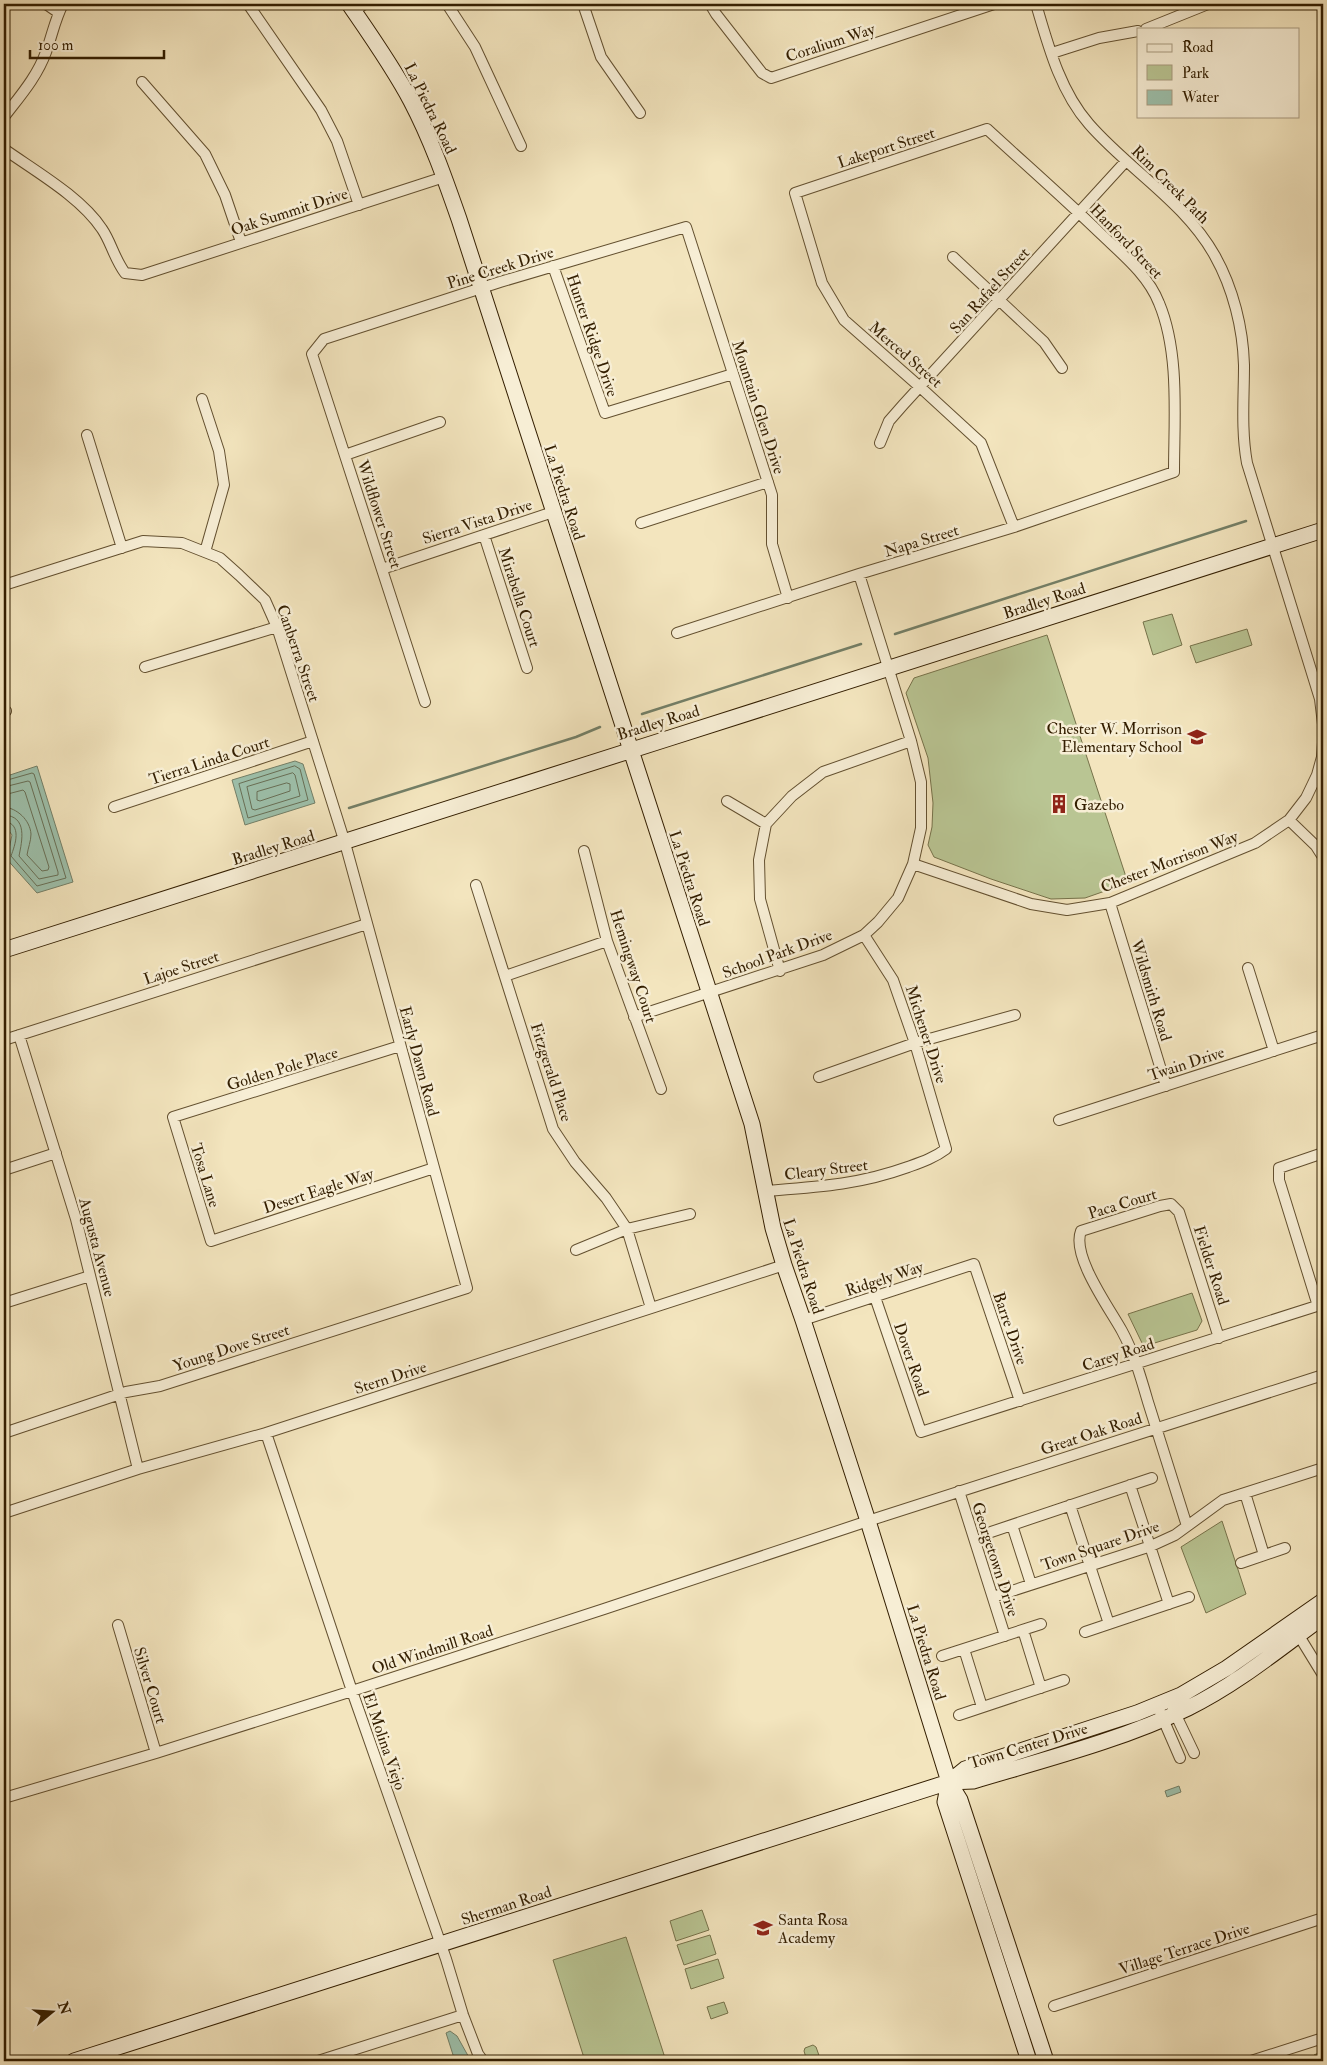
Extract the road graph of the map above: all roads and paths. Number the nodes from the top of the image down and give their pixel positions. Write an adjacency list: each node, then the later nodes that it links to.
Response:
1 (46, 4): 10 (street)
2 (248, 4): 23 (street)
3 (447, 4): 18 (street)
4 (583, 4): 15 (street)
5 (710, 4): 6 (street, Coralium Way)
6 (994, 4)
7 (1036, 4): 13 (street, Rim Creek Path)
8 (1208, 4): 11 (street)
9 (356, 6): 21 (street, La Piedra Road)
10 (61, 8): 16 (street)
11 (1148, 28)
12 (1137, 31): 13 (street)
13 (1052, 54): 20 (street, Rim Creek Path)
14 (142, 82): 26 (street)
15 (640, 113)
16 (4, 117)
17 (987, 129): 22 (street, Lakeport Street); 24 (street, Hanford Street)
18 (522, 146)
19 (4, 149): 26 (street, Oak Summit Drive)
20 (1126, 160): 24 (street, San Rafael Street); 47 (street, Rim Creek Path)
21 (444, 177): 23 (street, Oak Summit Drive); 29 (street, La Piedra Road)
22 (795, 193): 34 (street, Merced Street)
23 (358, 205): 26 (street, Oak Summit Drive)
24 (1079, 213): 30 (street, San Rafael Street); 40 (street, Hanford Street)
25 (686, 228): 28 (street, Pine Creek Drive); 33 (street, Mountain Glen Drive)
26 (241, 242)
27 (953, 257): 30 (street)
28 (553, 266): 29 (street, Pine Creek Drive); 33 (street, Hunter Ridge Drive)
29 (481, 288): 31 (street, Pine Creek Drive); 42 (street, La Piedra Road)
30 (999, 302): 32 (street); 34 (street, San Rafael Street)
31 (324, 338): 39 (street, Wildflower Street)
32 (1062, 368)
33 (733, 374): 41 (street, Mountain Glen Drive)
34 (920, 387): 38 (street, San Rafael Street); 44 (street, Merced Street)
35 (202, 399): 49 (street)
36 (440, 422): 39 (street)
37 (87, 435): 48 (street)
38 (880, 443)
39 (345, 455): 50 (street, Wildflower Street)
40 (1174, 472): 44 (street, Napa Street)
41 (768, 482): 43 (street); 53 (street, Mountain Glen Drive)
42 (553, 512): 46 (street, Sierra Vista Drive); 64 (street, La Piedra Road)
43 (641, 523)
44 (1014, 527): 51 (street, Napa Street)
45 (1323, 530): 47 (street, Bradley Road)
46 (484, 535): 50 (street, Sierra Vista Drive); 57 (street, Mirabella Court)
47 (1272, 546): 58 (street, Bradley Road); 60 (street)
48 (122, 548): 49 (street, Canberra Street); 52 (street, Canberra Street)
49 (205, 552): 54 (street, Canberra Street)
50 (382, 569): 59 (street, Wildflower Street)
51 (859, 574): 53 (street, Napa Street); 58 (street, School Park Drive)
52 (4, 585)
53 (788, 598): 55 (street, Napa Street)
54 (277, 627): 56 (street); 61 (street, Canberra Street)
55 (677, 633)
56 (145, 667)
57 (527, 668)
58 (888, 668): 62 (street, School Park Drive); 64 (street, Bradley Road)
59 (425, 702)
60 (1323, 724)
61 (313, 741): 66 (street, Tierra Linda Court); 69 (street, Canberra Street)
62 (911, 741): 68 (street); 72 (street, School Park Drive)
63 (1323, 743): 67 (street, Chester Morrison Way)
64 (630, 749): 69 (street, Bradley Road); 82 (street, La Piedra Road)
65 (727, 801): 68 (street)
66 (114, 807)
67 (1289, 820): 71 (street); 74 (street, Chester Morrison Way)
68 (766, 824): 80 (street)
69 (345, 843): 75 (street, Early Dawn Road); 78 (street, Bradley Road)
70 (584, 851): 77 (street, Hemingway Court)
71 (1323, 857)
72 (913, 864): 74 (street, Chester Morrison Way); 76 (street, School Park Drive)
73 (476, 886): 81 (street, Fitzgerald Place)
74 (1110, 903): 92 (street, Wildsmith Road)
75 (367, 924): 86 (street, Lajoe Street); 89 (street, Early Dawn Road)
76 (864, 935): 80 (street, School Park Drive); 88 (street, Michener Drive)
77 (607, 942): 81 (street); 84 (street, Hemingway Court)
78 (4, 950)
79 (1248, 968): 90 (street)
80 (780, 970): 82 (street, School Park Drive)
81 (505, 976): 104 (street, Fitzgerald Place)
82 (709, 992): 84 (street, School Park Drive); 101 (street, La Piedra Road)
83 (1016, 1015): 88 (street)
84 (634, 1017): 93 (street, Hemingway Court)
85 (1323, 1034): 90 (street, Twain Drive)
86 (19, 1035): 87 (street, Lajoe Street); 97 (street, Augusta Avenue)
87 (4, 1040)
88 (915, 1043): 91 (street); 96 (street, Michener Drive)
89 (400, 1046): 94 (street, Golden Pole Place); 99 (street, Early Dawn Road)
90 (1274, 1050): 92 (street, Twain Drive)
91 (819, 1077)
92 (1166, 1086): 95 (street, Twain Drive)
93 (661, 1089)
94 (173, 1118): 105 (street, Tosa Lane)
95 (1059, 1120)
96 (946, 1149): 101 (street, Cleary Street)
97 (56, 1153): 100 (street); 109 (street, Augusta Avenue)
98 (1323, 1153): 113 (street)
99 (434, 1168): 105 (street, Desert Eagle Way); 110 (street, Early Dawn Road)
100 (4, 1170)
101 (765, 1191): 108 (street, La Piedra Road)
102 (1171, 1204): 116 (street, Fielder Road); 117 (street, Paca Court)
103 (690, 1214): 104 (street)
104 (627, 1229): 106 (street); 114 (street, Fitzgerald Place)
105 (211, 1241)
106 (576, 1250)
107 (974, 1264): 111 (street, Ridgely Way); 120 (street, Barre Drive)
108 (784, 1266): 114 (street, Stern Drive); 115 (street, La Piedra Road)
109 (90, 1276): 112 (street); 119 (street, Augusta Avenue)
110 (467, 1288): 119 (street, Young Dove Street)
111 (875, 1297): 115 (street, Ridgely Way); 122 (street, Dover Road)
112 (4, 1303)
113 (1320, 1305): 116 (street, Carey Road)
114 (650, 1308): 124 (street, Stern Drive)
115 (803, 1320): 133 (street, La Piedra Road)
116 (1219, 1338): 117 (street, Carey Road)
117 (1136, 1364): 120 (street, Carey Road); 121 (street)
118 (1323, 1375): 121 (street, Great Oak Road)
119 (120, 1394): 123 (street, Young Dove Street); 126 (street, Augusta Avenue)
120 (1020, 1401): 122 (street, Carey Road)
121 (1157, 1428): 129 (street, Great Oak Road); 135 (street)
122 (921, 1432)
123 (4, 1433)
124 (266, 1433): 126 (street, Stern Drive); 160 (street, El Molina Viejo)
125 (1323, 1468): 130 (street, Town Square Drive)
126 (138, 1469): 132 (street, Stern Drive)
127 (1152, 1478): 128 (street)
128 (1130, 1486): 131 (street); 137 (street)
129 (959, 1491): 133 (street, Great Oak Road); 143 (street, Georgetown Drive)
130 (1245, 1493): 135 (street, Town Square Drive); 139 (street)
131 (1070, 1505): 134 (street); 141 (street)
132 (4, 1513)
133 (868, 1520): 160 (street, Old Windmill Road); 167 (street, La Piedra Road)
134 (1012, 1525): 136 (street); 142 (street)
135 (1187, 1526): 137 (street, Town Square Drive)
136 (991, 1532)
137 (1151, 1546): 141 (street, Town Square Drive); 146 (street)
138 (1285, 1548): 139 (street)
139 (1264, 1555): 140 (street)
140 (1241, 1563)
141 (1090, 1566): 142 (street, Town Square Drive); 149 (street)
142 (1031, 1584): 143 (street, Town Square Drive)
143 (993, 1597): 154 (street, Georgetown Drive)
144 (1189, 1597): 146 (street)
145 (1323, 1601): 151 (street, Town Center Drive)
146 (1169, 1604): 149 (street)
147 (1323, 1618): 151 (street, Town Center Drive)
148 (1041, 1624): 152 (street)
149 (1109, 1624): 153 (street)
150 (118, 1625): 164 (street, Silver Court)
151 (1295, 1629): 157 (street); 162 (street, Town Center Drive)
152 (1023, 1630): 154 (street); 159 (street)
153 (1085, 1632)
154 (1005, 1636): 155 (street)
155 (964, 1649): 156 (street); 161 (street)
156 (942, 1656)
157 (1323, 1675)
158 (1064, 1680): 159 (street)
159 (1041, 1688): 161 (street)
160 (352, 1691): 164 (street, Old Windmill Road); 170 (street, El Molina Viejo)
161 (982, 1707): 163 (street)
162 (1166, 1710): 165 (street); 166 (street); 167 (street, Town Center Drive)
163 (959, 1715)
164 (156, 1753): 168 (street, Old Windmill Road)
165 (1194, 1754)
166 (1180, 1758)
167 (949, 1782): 170 (street, Sherman Road); 178 (street, La Piedra Road); 179 (street, La Piedra Road)
168 (4, 1798)
169 (1323, 1918): 171 (street, Village Terrace Drive)
170 (440, 1945): 172 (street, El Molina Viejo); 174 (street, Sherman Road)
171 (1054, 2006)
172 (463, 2015): 176 (street); 177 (street, El Molina Viejo)
173 (1323, 2038): 180 (street)
174 (106, 2056): 175 (street, Sherman Road)
175 (74, 2061)
176 (318, 2061)
177 (483, 2061)
178 (1030, 2061)
179 (1046, 2061)
180 (1251, 2061)

